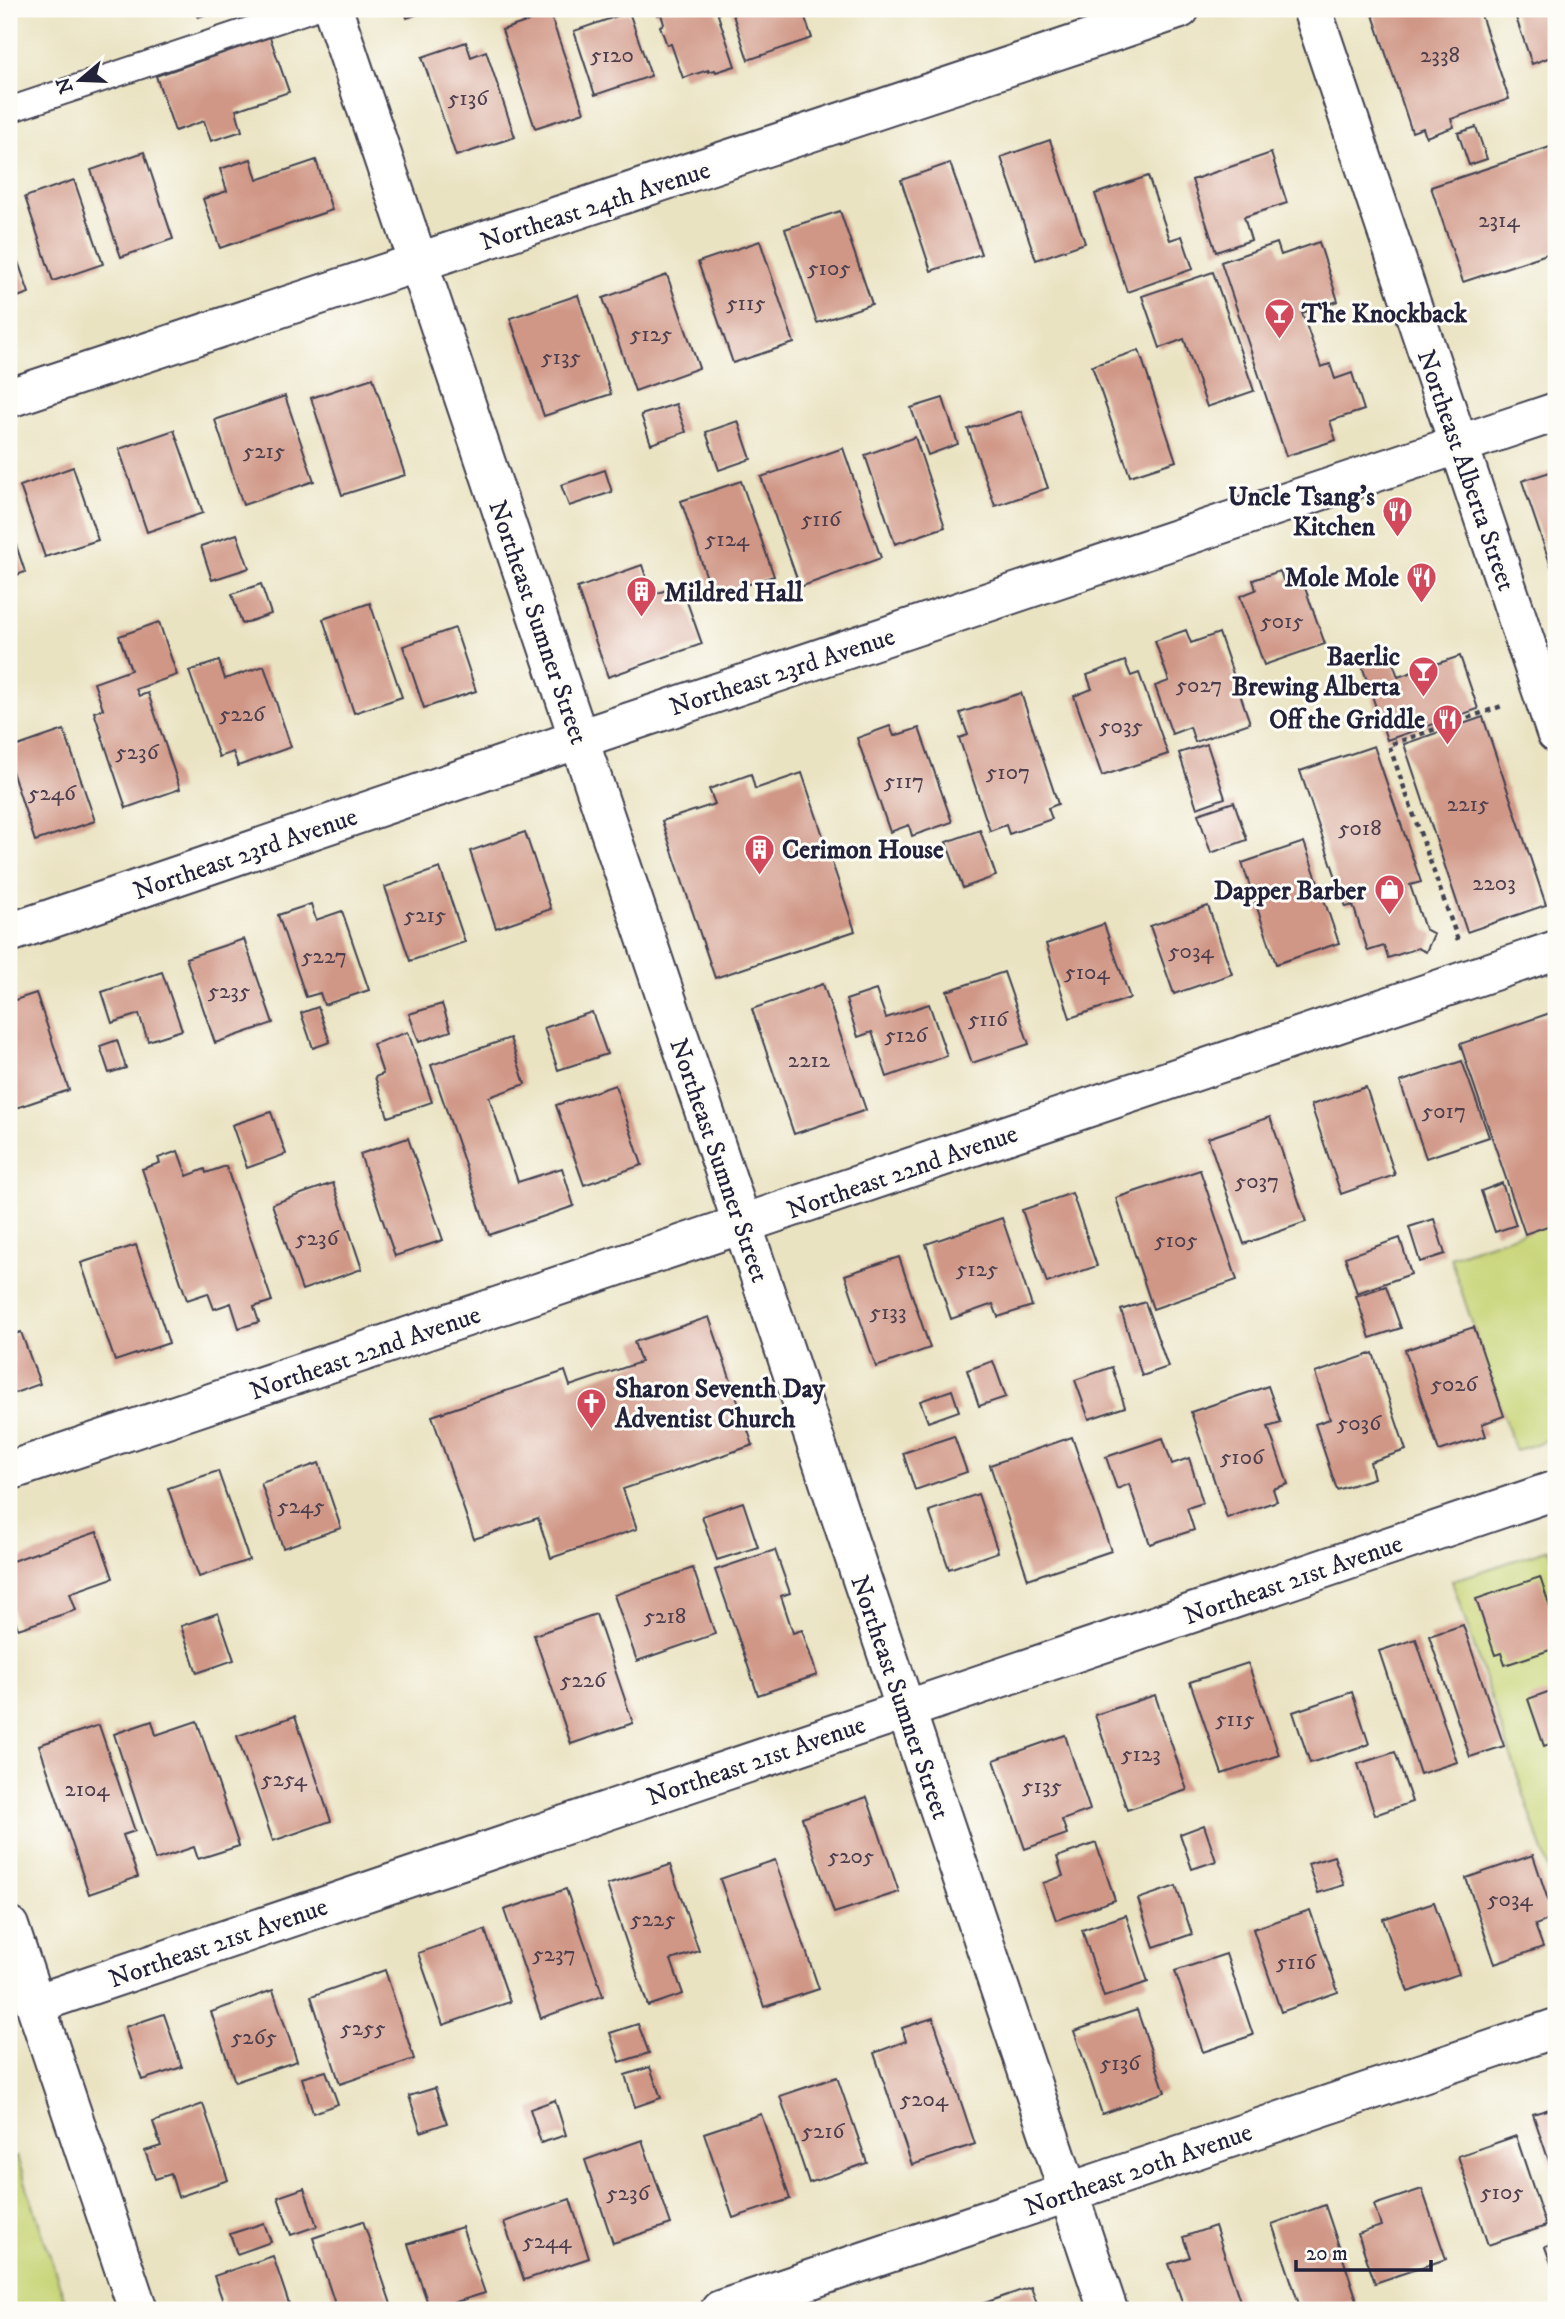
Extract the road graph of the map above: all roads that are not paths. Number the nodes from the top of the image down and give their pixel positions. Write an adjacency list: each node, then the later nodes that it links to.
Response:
1 (312, 9): 5 (lane)
2 (333, 9): 6 (street, Northeast Sumner Street)
3 (1180, 9): 6 (street, Northeast 24th Avenue)
4 (1312, 9): 9 (street, Northeast Alberta Street)
5 (9, 110)
6 (417, 263): 7 (street, Northeast 24th Avenue); 11 (street, Northeast Sumner Street)
7 (9, 398)
8 (1556, 412): 9 (street, Northeast 23rd Avenue)
9 (1459, 444): 10 (street, Northeast Alberta Street); 11 (street, Northeast 23rd Avenue)
10 (1556, 733)
11 (579, 738): 12 (street, Northeast 23rd Avenue); 14 (street, Northeast Sumner Street)
12 (9, 933)
13 (1556, 950): 14 (street, Northeast 22nd Avenue)
14 (742, 1225): 15 (street, Northeast 22nd Avenue); 17 (street, Northeast Sumner Street)
15 (9, 1471)
16 (1556, 1490): 17 (street, Northeast 21st Avenue)
17 (905, 1710): 19 (street, Northeast 21st Avenue); 21 (street, Northeast Sumner Street)
18 (9, 1926): 19 (street)
19 (35, 2004): 22 (street)
20 (1556, 2028): 21 (street, Northeast 20th Avenue)
21 (1068, 2193): 23 (street, Northeast 20th Avenue); 24 (street, Northeast Sumner Street)
22 (138, 2310)
23 (720, 2310)
24 (1108, 2310)

